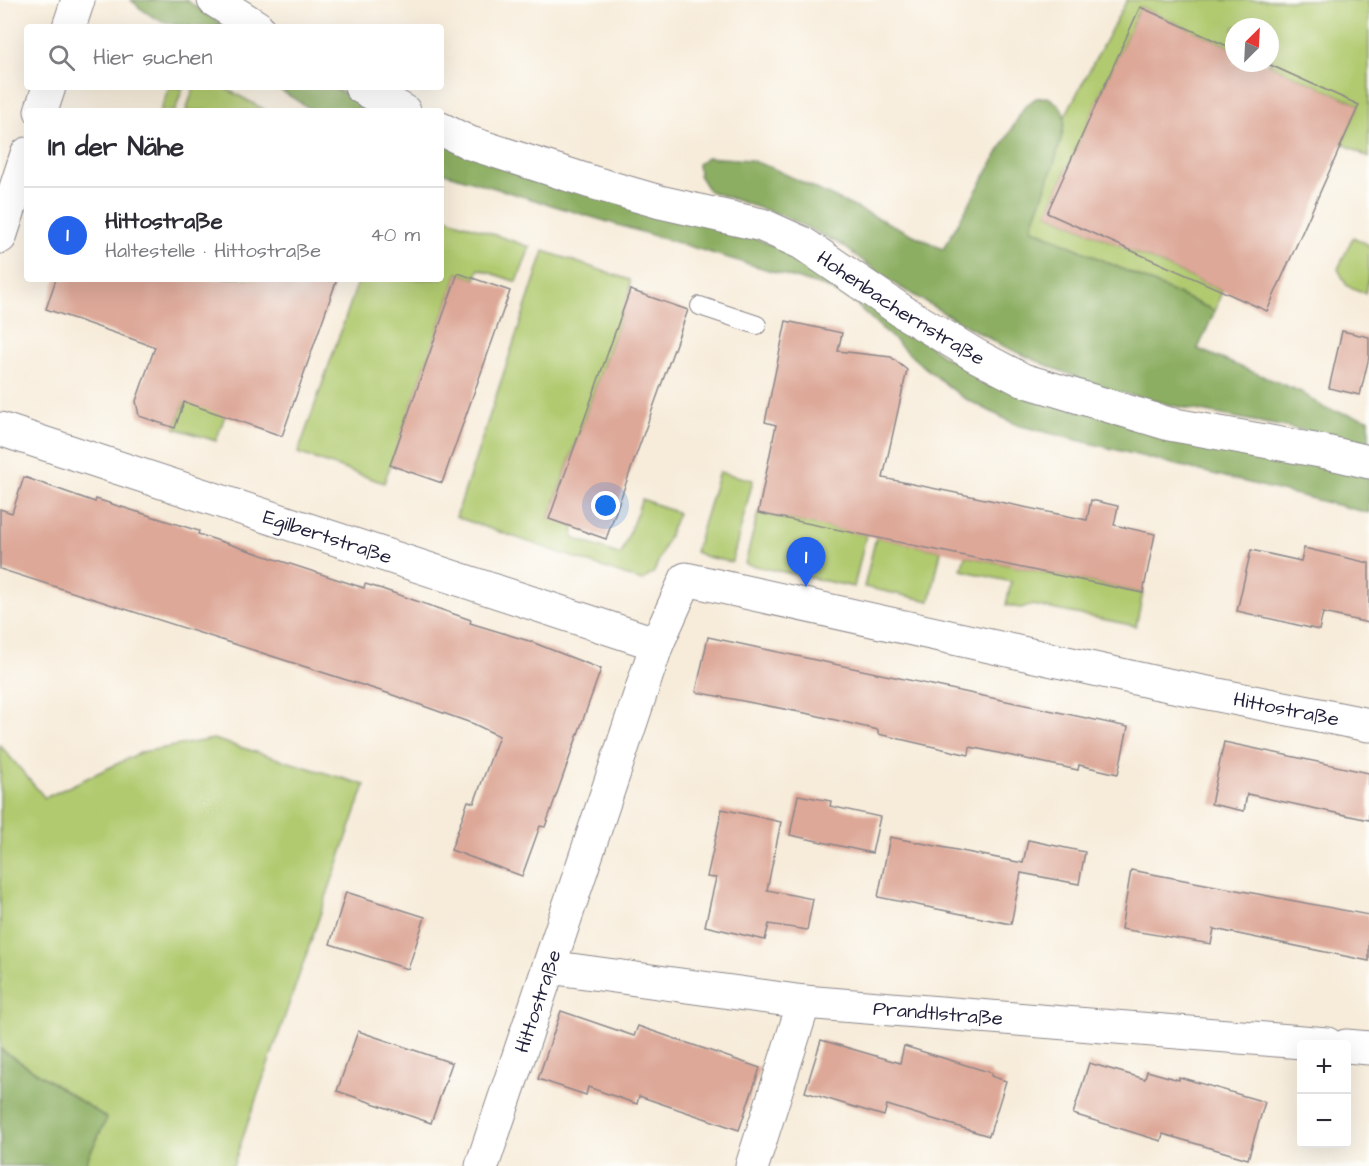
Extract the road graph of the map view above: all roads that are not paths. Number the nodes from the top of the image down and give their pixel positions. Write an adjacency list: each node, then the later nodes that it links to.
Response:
1 (78, 0): 3 (street)
2 (214, 0): 4 (street)
3 (70, 24)
4 (252, 24)
5 (48, 90): 7 (street)
6 (366, 90): 8 (street)
7 (42, 108)
8 (399, 108)
9 (444, 130): 15 (street, Hohenbachernstraße)
10 (24, 163): 11 (street)
11 (0, 237)
12 (700, 306): 13 (lane)
13 (756, 325)
14 (0, 429): 16 (street, Egilbertstraße)
15 (1369, 462)
16 (657, 644): 17 (street, Hittostraße); 18 (street, Hittostraße)
17 (1369, 725)
18 (549, 967): 19 (street, Prandtlstraße); 23 (street, Hittostraße)
19 (804, 1002): 20 (street, Prandtlstraße); 24 (street)
20 (1297, 1042)
21 (1351, 1046): 22 (street)
22 (1369, 1048)
23 (482, 1166)
24 (752, 1166)

